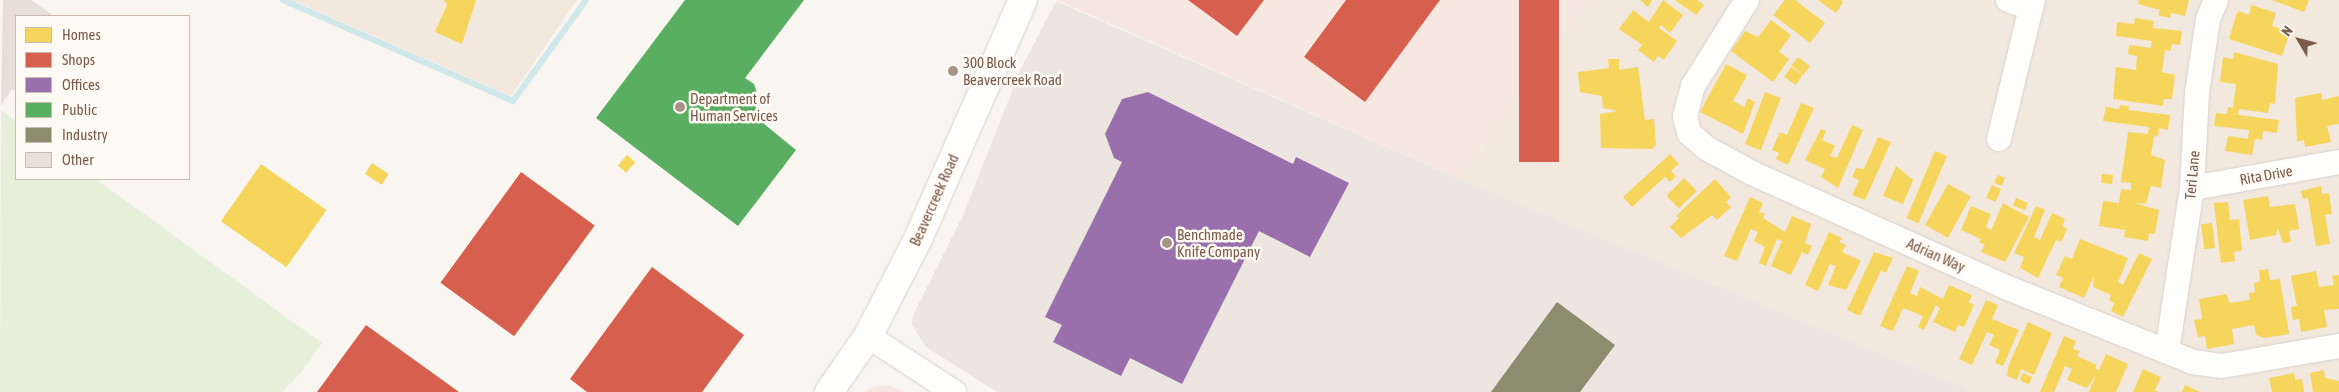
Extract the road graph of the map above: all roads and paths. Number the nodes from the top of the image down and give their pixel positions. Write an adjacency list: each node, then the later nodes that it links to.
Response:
1 (1023, 0): 9 (main road, Beavercreek Road)
2 (1747, 0): 11 (street, Adrian Way)
3 (2008, 0): 5 (street)
4 (2216, 0): 8 (street, Teri Lane)
5 (2032, 4): 6 (street)
6 (1999, 139)
7 (2339, 162): 8 (street, Rita Drive)
8 (2192, 188): 11 (street, Teri Lane)
9 (868, 336): 12 (main road, Beavercreek Road); 13 (street)
10 (2339, 346): 11 (street, Adrian Way)
11 (2167, 351)
12 (829, 392)
13 (954, 392)

